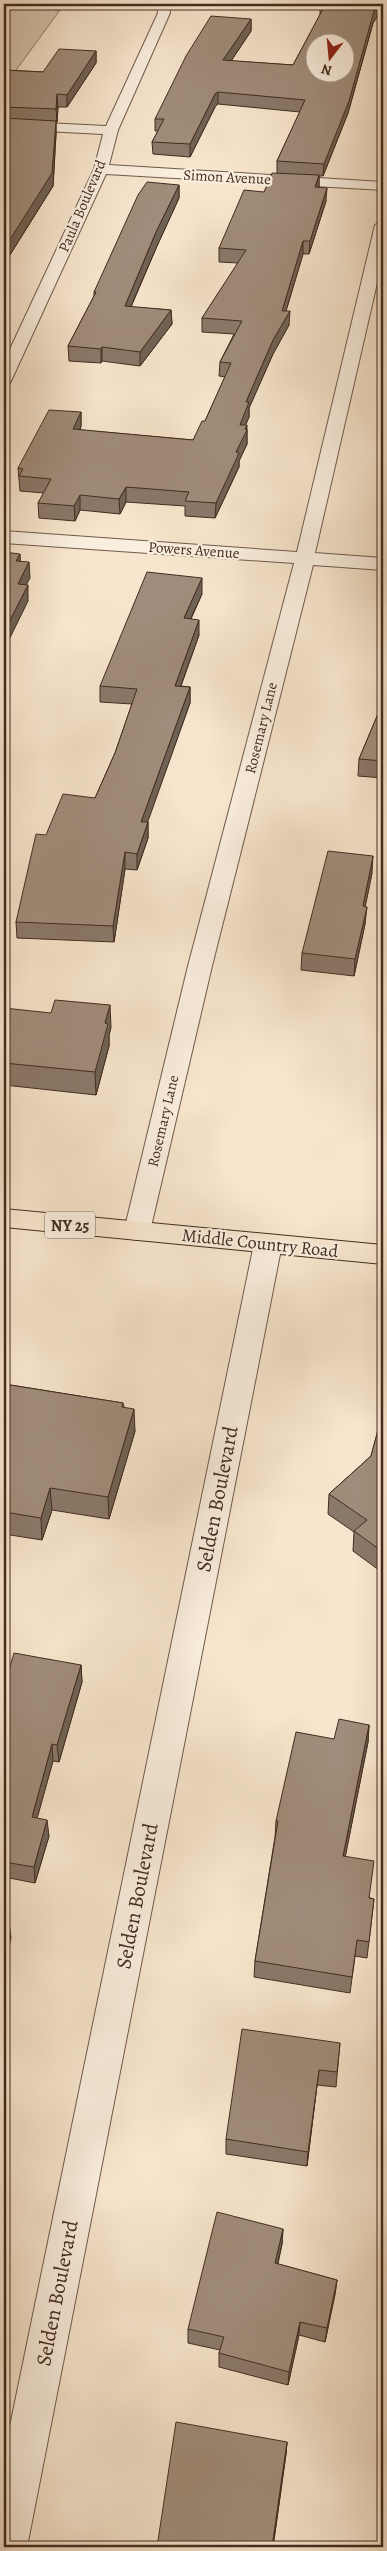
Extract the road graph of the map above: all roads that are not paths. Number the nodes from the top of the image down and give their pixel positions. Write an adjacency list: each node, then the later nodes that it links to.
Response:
1 (163, 4): 3 (street, Paula Boulevard)
2 (4, 125): 3 (street)
3 (111, 130): 4 (street, Paula Boulevard)
4 (101, 169): 5 (street, Simon Avenue); 7 (street, Paula Boulevard)
5 (383, 186)
6 (383, 225): 9 (street, Rosemary Lane)
7 (4, 379)
8 (4, 537): 9 (street, Powers Avenue)
9 (305, 557): 10 (street, Powers Avenue); 12 (street, Rosemary Lane)
10 (383, 564)
11 (4, 1218): 12 (main road, NY 25)
12 (137, 1231): 13 (main road, Middle Country Road / NY 25)
13 (268, 1244): 14 (main road, Middle Country Road / NY 25); 15 (street, Selden Boulevard)
14 (383, 1255)
15 (6, 2547)

